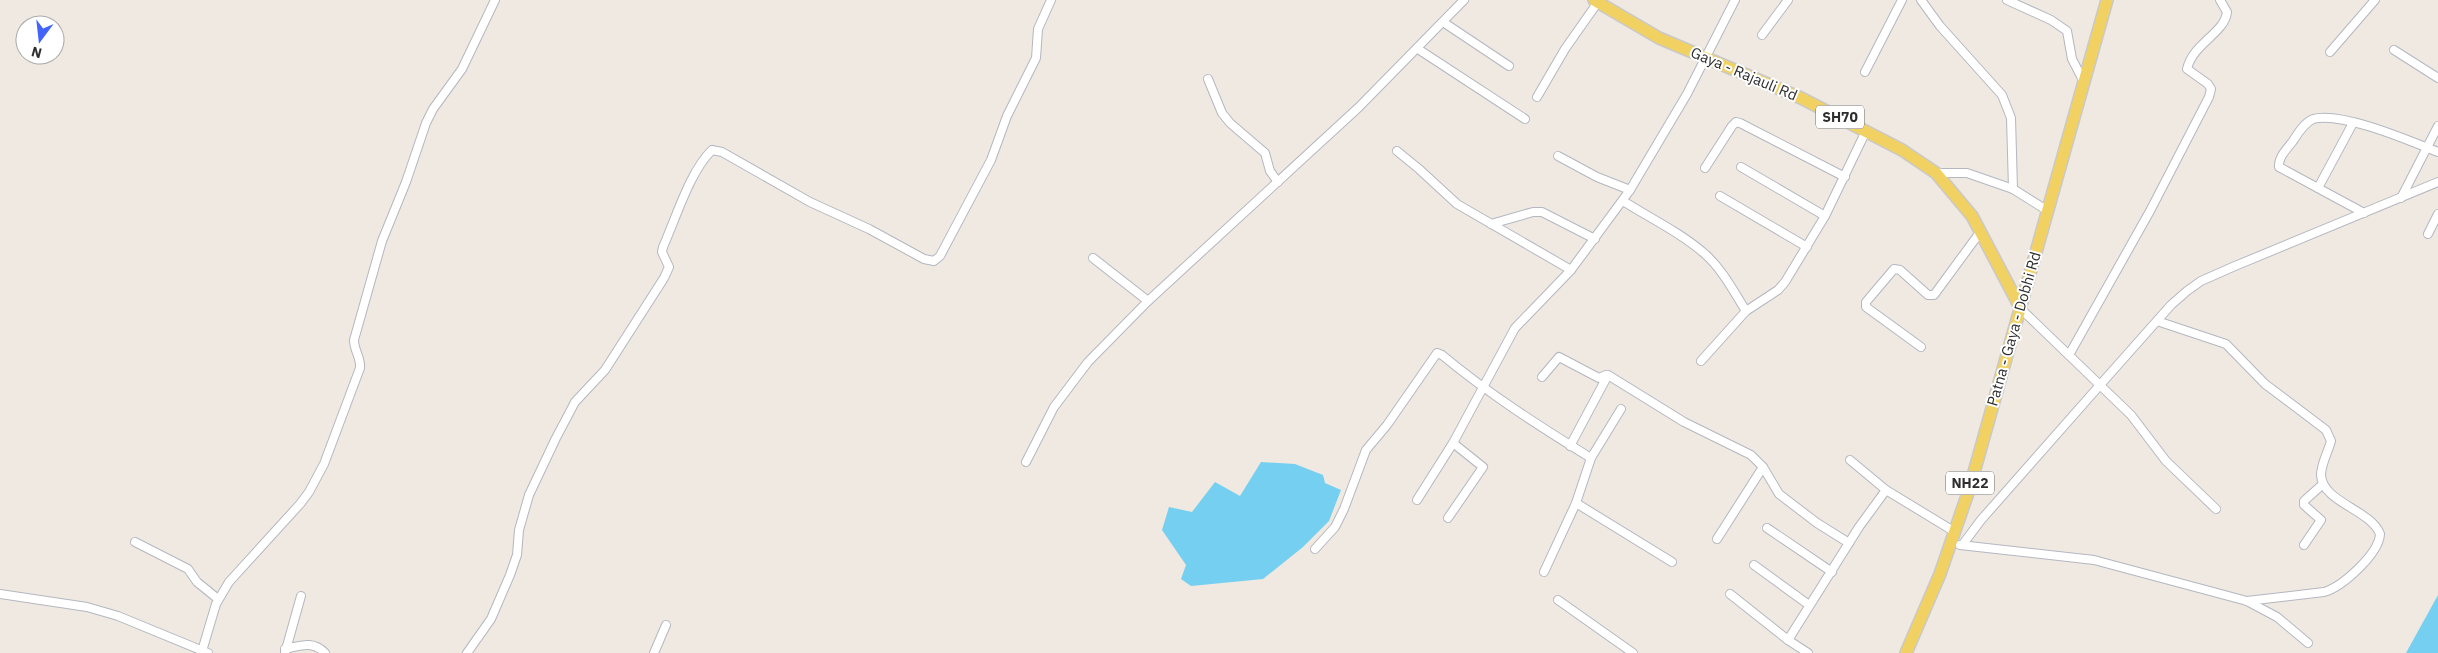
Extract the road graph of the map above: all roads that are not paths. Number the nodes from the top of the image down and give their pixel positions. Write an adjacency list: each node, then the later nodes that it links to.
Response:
1 (494, 0): 96 (street)
2 (1051, 0): 106 (street)
3 (1464, 0): 13 (street)
4 (1736, 0): 18 (street)
5 (1788, 0): 14 (street)
6 (1902, 0): 20 (street)
7 (1921, 0): 40 (street)
8 (2007, 0): 23 (street)
9 (2108, 0): 23 (main road, Patna - Gaya - Dobhi Rd / NH22)
10 (2220, 0): 61 (street)
11 (2375, 0): 17 (street)
12 (1596, 1): 18 (main road, Gaya - Rajauli Rd / SH70); 24 (street)
13 (1443, 22): 15 (street); 19 (street)
14 (1762, 35)
15 (1418, 50): 25 (street); 37 (street)
16 (2394, 50): 21 (street)
17 (2330, 52)
18 (1706, 58): 28 (main road, Gaya - Rajauli Rd / SH70); 41 (street)
19 (1509, 66)
20 (1865, 72)
21 (2438, 78)
22 (1208, 79): 37 (street)
23 (2084, 82): 45 (main road, Patna - Gaya - Dobhi Rd / NH22)
24 (1537, 97)
25 (1525, 119)
26 (2353, 122): 29 (street); 39 (street); 39 (street)
27 (2438, 126): 29 (street)
28 (1866, 131): 35 (main road, Gaya - Rajauli Rd / SH70); 36 (street)
29 (2427, 148): 31 (street); 43 (street)
30 (1397, 151): 49 (street)
31 (2438, 152)
32 (1558, 156): 41 (street)
33 (1741, 167): 48 (street)
34 (1704, 168): 36 (street)
35 (1936, 172): 40 (street); 50 (main road, Gaya - Rajauli Rd / SH70)
36 (1845, 177): 48 (street)
37 (1278, 182): 56 (street)
38 (2438, 182): 43 (street)
39 (2318, 188): 46 (street)
40 (2012, 189): 45 (street)
41 (1630, 190): 44 (street)
42 (1720, 196): 53 (street)
43 (2401, 198): 46 (street)
44 (1623, 201): 52 (street); 58 (street)
45 (2048, 211): 57 (main road, Patna - Gaya - Dobhi Rd / NH22)
46 (2364, 213): 59 (street)
47 (2438, 214): 51 (street)
48 (1825, 216): 53 (street)
49 (1491, 224): 52 (street); 55 (street)
50 (1981, 231): 57 (main road, Gaya - Rajauli Rd / SH70); 60 (street)
51 (2428, 234)
52 (1595, 239): 55 (street)
53 (1807, 247): 58 (street)
54 (1093, 258): 56 (street)
55 (1571, 270): 66 (street)
56 (1148, 301): 72 (street)
57 (2021, 309): 61 (street); 81 (main road, Patna - Gaya - Dobhi Rd / NH22)
58 (1746, 311): 62 (street)
59 (2157, 321): 65 (street); 74 (street)
60 (1921, 347)
61 (2069, 355): 65 (street)
62 (1701, 360)
63 (1606, 375): 64 (street); 69 (street); 73 (street)
64 (1542, 377)
65 (2100, 385): 78 (street); 85 (street)
66 (1482, 387): 68 (street); 69 (street); 88 (street)
67 (1621, 409): 70 (street)
68 (1453, 443): 76 (street); 79 (street)
69 (1570, 446): 70 (street)
70 (1591, 458): 77 (street)
71 (1850, 460): 75 (street)
72 (1026, 462)
73 (1763, 467): 82 (street); 84 (street)
74 (2323, 484): 87 (street); 98 (street)
75 (1886, 490): 81 (street); 84 (street)
76 (1417, 500)
77 (1576, 503): 89 (street); 91 (street)
78 (2216, 510)
79 (1448, 518)
80 (1767, 528): 92 (street)
81 (1955, 532): 86 (main road, Patna - Gaya - Dobhi Rd / NH22)
82 (1717, 539)
83 (134, 542): 96 (street)
84 (1849, 543): 92 (street)
85 (1963, 544): 86 (street); 98 (street)
86 (1950, 545): 110 (main road, Patna - Gaya - Dobhi Rd / NH22)
87 (2304, 545)
88 (1315, 549)
89 (1672, 562)
90 (1754, 565): 99 (street)
91 (1544, 572)
92 (1832, 572): 99 (street)
93 (0, 594): 104 (street)
94 (1730, 594): 101 (street)
95 (301, 596): 103 (street)
96 (218, 599): 104 (street)
97 (1558, 600): 108 (street)
98 (2247, 601): 102 (street)
99 (1809, 605): 101 (street)
100 (666, 625): 107 (street)
101 (1788, 640): 109 (street)
102 (2308, 643)
103 (285, 651): 105 (street)
104 (205, 652)
105 (325, 653)
106 (467, 653)
107 (654, 653)
108 (1633, 653)
109 (1808, 653)
110 (1906, 653)

